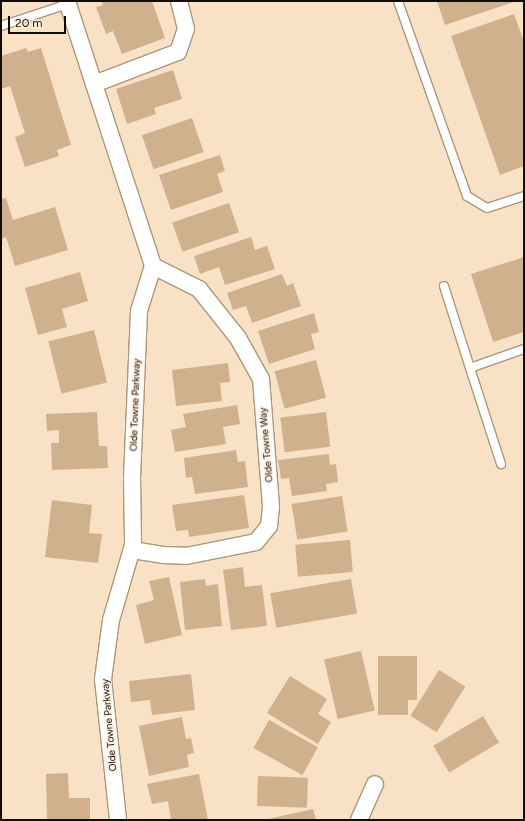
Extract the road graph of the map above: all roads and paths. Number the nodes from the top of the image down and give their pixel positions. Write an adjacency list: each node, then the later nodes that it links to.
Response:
1 (179, 1): 5 (street)
2 (398, 1): 6 (lane)
3 (67, 2): 4 (lane); 5 (street)
4 (1, 26)
5 (94, 84): 7 (street)
6 (524, 196)
7 (153, 266): 12 (street, Olde Towne Parkway); 12 (street, Olde Towne Way)
8 (444, 286): 10 (lane)
9 (524, 349): 10 (lane)
10 (470, 368): 11 (lane)
11 (501, 464)
12 (132, 550): 14 (street, Olde Towne Parkway)
13 (375, 784): 15 (street)
14 (118, 820)
15 (359, 820)

